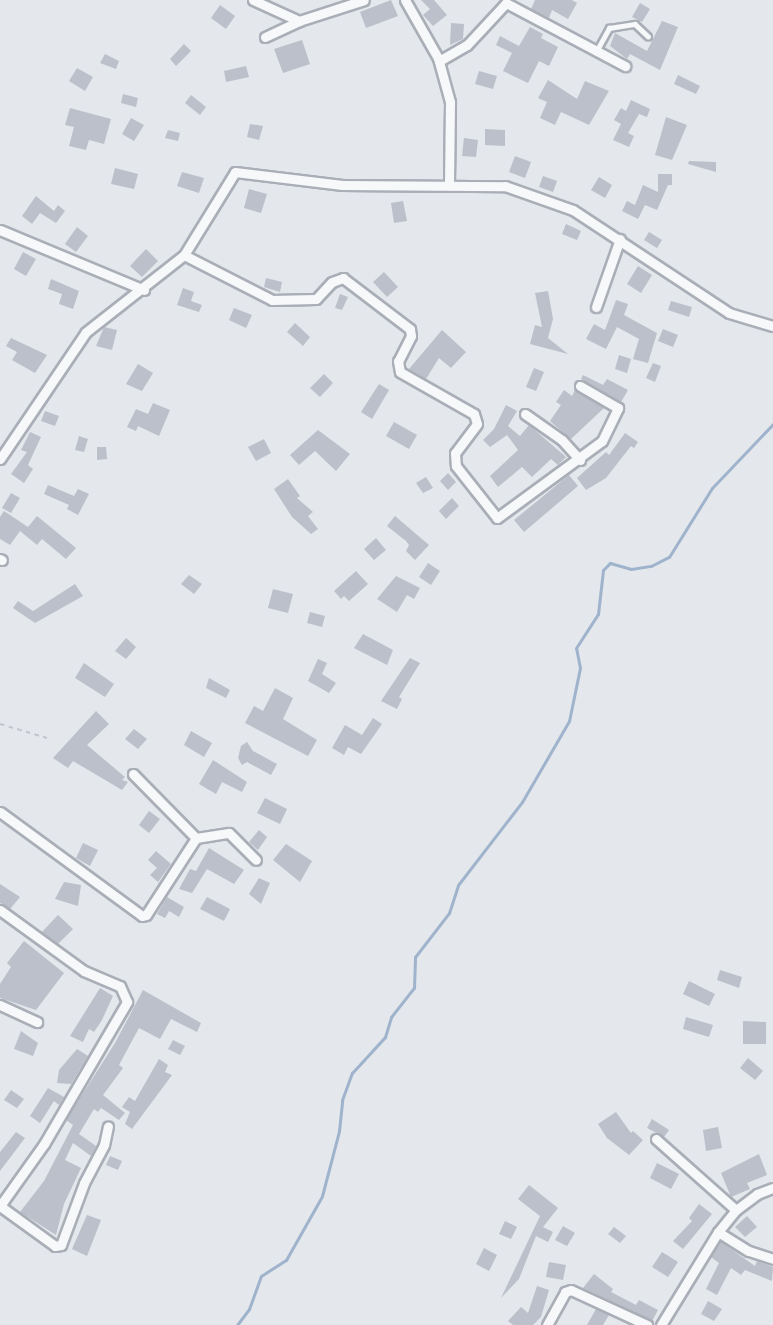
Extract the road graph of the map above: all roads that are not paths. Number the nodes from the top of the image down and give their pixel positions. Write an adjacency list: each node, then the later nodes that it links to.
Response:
1 (253, 0): 4 (street)
2 (364, 0): 4 (street)
3 (405, 0): 8 (street)
4 (299, 21): 6 (street)
5 (648, 36): 7 (lane)
6 (265, 37)
7 (595, 52): 8 (street); 9 (street)
8 (439, 61): 10 (street)
9 (625, 66)
10 (449, 185): 12 (street); 13 (street)
11 (0, 230): 14 (street)
12 (620, 239): 15 (street); 16 (street)
13 (184, 255): 14 (street); 20 (street)
14 (144, 290): 19 (street)
15 (596, 307)
16 (773, 326)
17 (580, 387): 20 (street)
18 (525, 414): 20 (street)
19 (0, 459)
20 (580, 460)
21 (132, 774): 23 (street)
22 (0, 812): 23 (street)
23 (196, 838): 24 (street)
24 (256, 860)
25 (0, 910): 31 (street)
26 (0, 1005): 27 (street)
27 (37, 1022)
28 (108, 1125): 31 (street)
29 (656, 1139): 32 (street)
30 (773, 1188): 32 (street)
31 (0, 1206)
32 (736, 1210): 33 (street)
33 (718, 1232): 34 (street); 37 (street)
34 (773, 1259)
35 (547, 1325): 36 (street)
36 (647, 1325)
37 (661, 1325)

